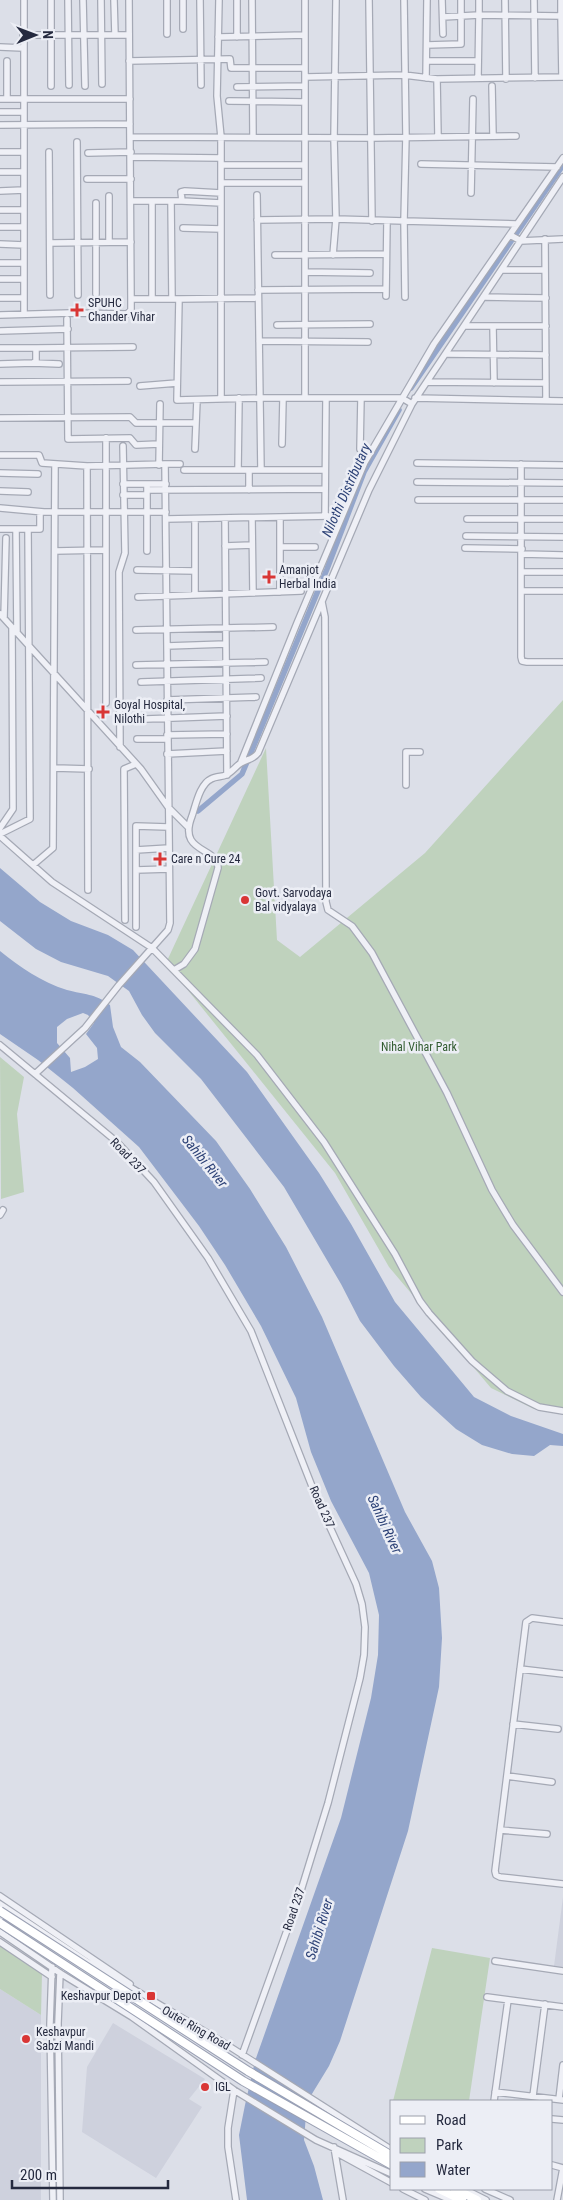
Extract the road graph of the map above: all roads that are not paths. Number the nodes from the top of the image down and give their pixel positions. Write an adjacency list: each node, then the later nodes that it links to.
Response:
1 (24, 0): 35 (street)
2 (51, 0): 32 (street)
3 (68, 0): 36 (street)
4 (83, 0): 37 (street)
5 (101, 0): 38 (street)
6 (114, 0): 39 (street)
7 (130, 0): 40 (street)
8 (167, 0): 33 (street)
9 (183, 0): 31 (street)
10 (200, 0): 49 (street)
11 (219, 0): 43 (street)
12 (237, 0): 44 (street)
13 (252, 0): 41 (street)
14 (305, 0): 42 (street)
15 (336, 0): 57 (street)
16 (369, 0): 58 (street)
17 (404, 0): 56 (street)
18 (427, 0): 45 (street)
19 (442, 0): 30 (street)
20 (461, 0): 25 (street)
21 (479, 0): 26 (street)
22 (505, 0): 27 (street)
23 (534, 0): 28 (street)
24 (561, 0): 29 (street)
25 (460, 16): 26 (street); 30 (street); 45 (street)
26 (479, 16): 27 (street); 53 (street)
27 (505, 16): 28 (street); 65 (street)
28 (534, 16): 29 (street); 63 (street)
29 (562, 16): 61 (street)
30 (443, 17): 34 (street)
31 (183, 29)
32 (51, 34): 35 (street); 36 (street); 69 (street)
33 (167, 34)
34 (443, 34)
35 (24, 35): 47 (street)
36 (68, 35): 37 (street); 67 (street)
37 (84, 35): 38 (street); 70 (street)
38 (102, 35): 39 (street); 66 (street)
39 (115, 35): 40 (street)
40 (129, 35): 51 (street)
41 (252, 36): 42 (street); 44 (street); 54 (street)
42 (305, 36): 55 (street)
43 (218, 37): 44 (street); 48 (street)
44 (237, 37)
45 (426, 45): 52 (street)
46 (0, 48): 47 (street)
47 (23, 48): 76 (street)
48 (218, 59): 49 (street); 54 (street); 87 (street)
49 (200, 60): 51 (street); 68 (street)
50 (7, 61): 75 (street)
51 (130, 61): 77 (street)
52 (427, 61): 53 (street); 62 (street)
53 (478, 61): 60 (street)
54 (252, 67): 55 (street); 71 (street)
55 (305, 68): 59 (street)
56 (404, 74): 58 (street); 62 (street); 88 (street)
57 (335, 76): 58 (street); 59 (street); 96 (street)
58 (369, 76): 97 (street)
59 (305, 77): 72 (street)
60 (478, 77): 64 (street); 65 (street)
61 (562, 77): 63 (street)
62 (426, 78): 64 (street)
63 (535, 78): 65 (street)
64 (437, 79): 89 (street)
65 (506, 79)
66 (102, 84)
67 (68, 85)
68 (201, 85)
69 (51, 86)
70 (85, 86)
71 (252, 86): 72 (street); 74 (street); 78 (street)
72 (305, 86): 81 (street)
73 (492, 86): 91 (street)
74 (237, 87)
75 (3, 99): 76 (street)
76 (23, 99): 77 (street); 83 (street)
77 (130, 99): 86 (street)
78 (252, 100): 80 (street); 81 (street); 94 (street)
79 (473, 100): 90 (street)
80 (229, 101)
81 (305, 102): 95 (street)
82 (0, 112): 83 (street)
83 (23, 112): 85 (street)
84 (0, 124): 85 (street)
85 (23, 124): 86 (street); 100 (street)
86 (130, 124): 93 (street)
87 (221, 136): 93 (street); 94 (street); 105 (street)
88 (406, 136): 89 (street); 97 (street); 138 (street)
89 (438, 136): 90 (street)
90 (473, 136): 91 (street); 108 (street)
91 (493, 136): 92 (street)
92 (516, 136)
93 (131, 137): 103 (street)
94 (253, 137): 95 (street)
95 (304, 137): 96 (street); 107 (street)
96 (334, 138): 97 (street); 133 (street)
97 (372, 138): 136 (street)
98 (77, 142): 151 (street)
99 (0, 152): 100 (street)
100 (23, 152): 111 (street)
101 (49, 152): 150 (street)
102 (88, 153): 103 (street)
103 (131, 155): 105 (street); 114 (street)
104 (563, 158): 109 (street)
105 (221, 161): 107 (street); 116 (street)
106 (421, 164): 108 (street)
107 (304, 165): 115 (street)
108 (472, 165): 109 (street); 122 (street)
109 (557, 168): 118 (street)
110 (0, 172): 111 (street)
111 (24, 172): 119 (street)
112 (563, 177): 118 (street)
113 (87, 179): 114 (street)
114 (131, 179): 125 (street)
115 (304, 182): 116 (street); 135 (street)
116 (221, 183): 121 (street)
117 (563, 186): 118 (street)
118 (549, 188): 139 (street); 144 (street)
119 (24, 190): 120 (street); 132 (street)
120 (0, 191)
121 (221, 193): 128 (street); 130 (street)
122 (471, 193)
123 (258, 195): 134 (street)
124 (109, 196): 148 (street)
125 (131, 201): 126 (street); 149 (street)
126 (152, 201): 127 (street); 178 (street)
127 (170, 201): 128 (street); 179 (street)
128 (182, 201): 130 (street)
129 (96, 203): 147 (street)
130 (221, 203): 143 (street)
131 (0, 210): 132 (street)
132 (24, 210): 141 (street)
133 (336, 219): 135 (street); 136 (street); 157 (street)
134 (257, 220): 135 (street); 166 (street)
135 (304, 220): 156 (street)
136 (372, 221): 137 (street)
137 (387, 221): 138 (street); 154 (street)
138 (404, 221): 139 (street); 171 (street)
139 (517, 224): 144 (street)
140 (0, 227): 141 (street)
141 (24, 227): 153 (street)
142 (183, 228): 143 (street)
143 (221, 229): 180 (street)
144 (515, 238): 145 (street); 160 (street); 221 (street)
145 (545, 239): 146 (street); 161 (street)
146 (563, 239)
147 (96, 242): 148 (street); 151 (street); 168 (street)
148 (109, 242): 149 (street)
149 (131, 242): 177 (street)
150 (50, 243): 151 (street); 169 (street)
151 (77, 243): 170 (street)
152 (0, 244): 153 (street)
153 (24, 244): 159 (street)
154 (386, 254): 157 (street); 167 (street)
155 (275, 255): 156 (street)
156 (304, 255): 157 (street); 162 (street)
157 (333, 255)
158 (0, 263): 159 (street)
159 (24, 263): 165 (street)
160 (502, 270): 161 (street); 172 (street)
161 (545, 270): 176 (street)
162 (305, 272): 163 (street); 167 (street)
163 (370, 272)
164 (0, 279): 165 (street)
165 (24, 279): 174 (street)
166 (258, 290): 167 (street); 175 (street)
167 (305, 290): 186 (street)
168 (96, 294)
169 (50, 295)
170 (78, 295)
171 (405, 296)
172 (485, 297): 176 (street); 187 (street)
173 (0, 298): 174 (street)
174 (24, 298): 181 (street)
175 (258, 298): 180 (street); 192 (street)
176 (546, 298): 189 (street)
177 (131, 299): 178 (street); 181 (street)
178 (152, 299): 179 (street)
179 (175, 299): 180 (street); 209 (street)
180 (221, 299): 217 (street)
181 (24, 314): 182 (street)
182 (0, 315)
183 (67, 319): 190 (street)
184 (370, 324): 186 (street)
185 (277, 325): 186 (street)
186 (305, 325): 193 (street)
187 (465, 326): 188 (street); 199 (street)
188 (493, 326): 189 (street); 200 (street)
189 (546, 326): 201 (street)
190 (68, 328): 191 (street); 195 (street)
191 (0, 331)
192 (259, 341): 193 (street); 214 (street)
193 (305, 342): 194 (street); 215 (street)
194 (368, 342)
195 (68, 347): 196 (street); 198 (street); 207 (street)
196 (132, 347)
197 (0, 348): 198 (street)
198 (36, 348): 202 (street)
199 (447, 354): 200 (street); 208 (street)
200 (493, 355): 201 (street); 210 (street)
201 (546, 355): 211 (street)
202 (33, 363): 203 (street); 204 (street)
203 (0, 364)
204 (59, 364)
205 (128, 381): 207 (street)
206 (0, 382): 207 (street)
207 (68, 382): 225 (street)
208 (426, 382): 210 (street); 221 (street)
209 (177, 383): 212 (street); 220 (street)
210 (494, 383): 211 (street)
211 (546, 383): 222 (street)
212 (140, 386)
213 (239, 398): 214 (street); 217 (street); 246 (street)
214 (260, 398): 218 (street); 248 (street)
215 (305, 398): 218 (street); 219 (street)
216 (361, 398): 219 (street); 221 (street); 234 (street)
217 (221, 399): 220 (street)
218 (282, 399): 231 (street)
219 (326, 399): 249 (street)
220 (197, 400): 228 (street)
221 (408, 400): 222 (street); 315 (street); 351 (street)
222 (546, 400): 223 (street)
223 (563, 401)
224 (160, 404): 227 (street)
225 (68, 417): 226 (street); 227 (street); 229 (street)
226 (0, 418)
227 (160, 423): 228 (street); 230 (street)
228 (196, 423): 233 (street)
229 (106, 438): 230 (street); 244 (street)
230 (159, 444): 241 (street)
231 (282, 444)
232 (123, 446): 240 (street)
233 (195, 449)
234 (360, 449)
235 (0, 455): 237 (street)
236 (417, 463): 239 (street)
237 (55, 464): 243 (street); 268 (street)
238 (180, 464): 241 (street)
239 (521, 464): 242 (street); 253 (street)
240 (123, 465): 241 (street); 244 (street); 255 (street)
241 (162, 465): 256 (street)
242 (563, 465)
243 (87, 466): 244 (street); 269 (street)
244 (105, 466): 270 (street)
245 (184, 470): 246 (street)
246 (238, 470): 247 (street)
247 (249, 470): 248 (street); 259 (street)
248 (261, 470): 249 (street)
249 (325, 470): 258 (street)
250 (0, 473): 251 (street)
251 (38, 474)
252 (417, 482): 253 (street)
253 (521, 483): 254 (street); 264 (street)
254 (563, 483)
255 (123, 484): 257 (street); 262 (street)
256 (166, 487): 257 (street); 259 (street); 273 (street)
257 (147, 489): 262 (street); 272 (street)
258 (325, 489): 259 (street); 274 (street)
259 (249, 490)
260 (0, 491): 261 (street)
261 (28, 492)
262 (123, 495): 271 (street)
263 (418, 500): 264 (street)
264 (521, 500): 265 (street); 280 (street)
265 (563, 500)
266 (0, 508): 267 (street)
267 (40, 512): 268 (street); 281 (street)
268 (55, 512): 269 (street); 295 (street)
269 (88, 512): 270 (street); 293 (street)
270 (105, 512): 271 (street); 294 (street)
271 (124, 512): 272 (street); 347 (street)
272 (147, 512): 273 (street); 296 (street)
273 (166, 516): 278 (street); 302 (street)
274 (280, 517): 276 (street); 290 (street)
275 (224, 518): 276 (street); 278 (street); 289 (street)
276 (252, 518): 288 (street)
277 (563, 518): 280 (street)
278 (195, 519): 303 (street)
279 (466, 519): 280 (street)
280 (522, 519): 285 (street)
281 (28, 528): 283 (street); 325 (street)
282 (0, 529): 283 (street)
283 (16, 529): 300 (street)
284 (466, 536): 285 (street)
285 (522, 536): 286 (street); 297 (street)
286 (563, 537)
287 (6, 538): 299 (street)
288 (252, 545): 289 (street); 310 (street)
289 (225, 546): 312 (street)
290 (280, 547): 291 (street); 309 (street)
291 (315, 547)
292 (466, 548): 297 (street)
293 (88, 550): 294 (street); 295 (street); 340 (street)
294 (105, 550): 339 (street)
295 (55, 551): 331 (street)
296 (147, 551)
297 (522, 552): 298 (street); 304 (street)
298 (563, 555)
299 (3, 563): 300 (street); 316 (street)
300 (16, 563): 322 (street)
301 (137, 570): 302 (street)
302 (166, 570): 303 (street); 313 (street)
303 (195, 570): 311 (street)
304 (522, 572): 305 (street); 307 (street)
305 (563, 572)
306 (300, 591): 309 (street)
307 (522, 591): 308 (street); 328 (street)
308 (563, 591)
309 (280, 592): 310 (street)
310 (253, 593): 312 (street)
311 (195, 594): 312 (street); 313 (street)
312 (225, 594): 320 (street)
313 (165, 596): 314 (street); 319 (street)
314 (138, 597)
315 (322, 602): 351 (street); 374 (street)
316 (2, 616): 318 (street)
317 (273, 627): 320 (street)
318 (12, 628): 322 (street); 360 (street)
319 (167, 628): 320 (street); 321 (street); 324 (street)
320 (226, 628): 323 (street)
321 (136, 630)
322 (17, 633): 325 (street)
323 (226, 644): 324 (street); 326 (street)
324 (167, 646): 329 (street)
325 (29, 647): 331 (street); 361 (street)
326 (226, 662): 327 (street); 329 (street); 334 (street)
327 (265, 662)
328 (563, 662)
329 (167, 664): 330 (street); 333 (street)
330 (136, 665)
331 (56, 675): 340 (street); 353 (street)
332 (261, 678): 334 (street)
333 (167, 681): 334 (street); 335 (street); 338 (street)
334 (226, 681): 337 (street)
335 (141, 682)
336 (256, 697): 337 (street)
337 (226, 699): 338 (street); 342 (street)
338 (167, 700): 341 (street)
339 (106, 703)
340 (89, 712): 347 (street); 354 (street)
341 (167, 716): 342 (street); 343 (street); 345 (street)
342 (226, 716): 344 (street)
343 (146, 719)
344 (227, 734): 345 (street); 348 (street)
345 (167, 737): 346 (street); 350 (street)
346 (137, 739)
347 (120, 747): 352 (street)
348 (227, 751): 350 (street); 355 (street)
349 (420, 752): 356 (street)
350 (167, 754): 357 (street)
351 (243, 762): 355 (street)
352 (136, 764): 357 (street); 368 (street)
353 (55, 768): 354 (street); 364 (street)
354 (89, 769): 367 (street)
355 (227, 775): 359 (street)
356 (406, 785)
357 (168, 807): 358 (street); 359 (street)
358 (168, 827): 362 (street); 363 (street)
359 (188, 827): 371 (street)
360 (0, 828)
361 (0, 835): 364 (street)
362 (169, 848): 363 (street); 365 (street)
363 (136, 850): 366 (street)
364 (33, 866): 370 (street)
365 (169, 869): 366 (street); 370 (street)
366 (136, 870): 369 (street)
367 (88, 890)
368 (125, 920)
369 (136, 927)
370 (152, 948): 371 (street); 373 (street)
371 (174, 970): 375 (street)
372 (0, 1045): 373 (street, Road 237)
373 (35, 1074): 407 (street, Road 237)
374 (563, 1292)
375 (563, 1411)
376 (563, 1622): 377 (street)
377 (520, 1669): 378 (street); 379 (street)
378 (563, 1674)
379 (513, 1724): 380 (street); 381 (street)
380 (558, 1729)
381 (506, 1776): 382 (street); 383 (street)
382 (552, 1782)
383 (500, 1830): 384 (street); 385 (street)
384 (548, 1834)
385 (563, 1884)
386 (0, 1896): 404 (street)
387 (0, 1904): 389 (street, Outer Ring Road)
388 (0, 1911): 418 (main road, Outer Ring Road, bridge)
389 (10, 1911): 390 (street); 398 (street, Outer Ring Road)
390 (0, 1924): 419 (main road, Outer Ring Road, bridge)
391 (0, 1932): 394 (street, Outer Ring Road)
392 (0, 1942): 397 (street)
393 (495, 1961): 395 (street)
394 (52, 1967): 396 (street, Outer Ring Road); 397 (street)
395 (563, 1971)
396 (60, 1973): 400 (street, Outer Ring Road); 405 (street)
397 (52, 1977): 406 (street)
398 (114, 1978): 400 (street); 404 (street, Outer Ring Road)
399 (487, 1997): 401 (street)
400 (101, 1998): 409 (street, Outer Ring Road)
401 (508, 2000): 402 (street); 410 (street)
402 (545, 2004): 403 (street); 411 (street)
403 (563, 2007)
404 (161, 2008): 407 (street, Outer Ring Road)
405 (58, 2023): 406 (street); 415 (street)
406 (50, 2024): 414 (street)
407 (242, 2055): 417 (street, Outer Ring Road)
408 (563, 2065): 413 (street)
409 (234, 2090): 416 (street, Outer Ring Road); 431 (street)
410 (495, 2092): 411 (street); 412 (street)
411 (533, 2096): 413 (street)
412 (494, 2100)
413 (561, 2100)
414 (53, 2139): 415 (street); 429 (street)
415 (60, 2139): 430 (street)
416 (334, 2149): 421 (street, Outer Ring Road); 422 (street); 432 (street)
417 (390, 2149)
418 (390, 2155)
419 (390, 2164)
420 (563, 2168): 439 (street)
421 (390, 2173)
422 (390, 2182)
423 (404, 2190): 433 (street)
424 (427, 2190): 434 (street)
425 (441, 2190): 435 (main road)
426 (457, 2190): 436 (main road)
427 (466, 2190): 437 (street)
428 (487, 2190): 438 (street)
429 (53, 2200)
430 (60, 2200)
431 (236, 2200)
432 (343, 2200)
433 (425, 2200)
434 (451, 2200)
435 (462, 2200)
436 (477, 2200)
437 (486, 2200)
438 (510, 2200)
439 (557, 2200)

